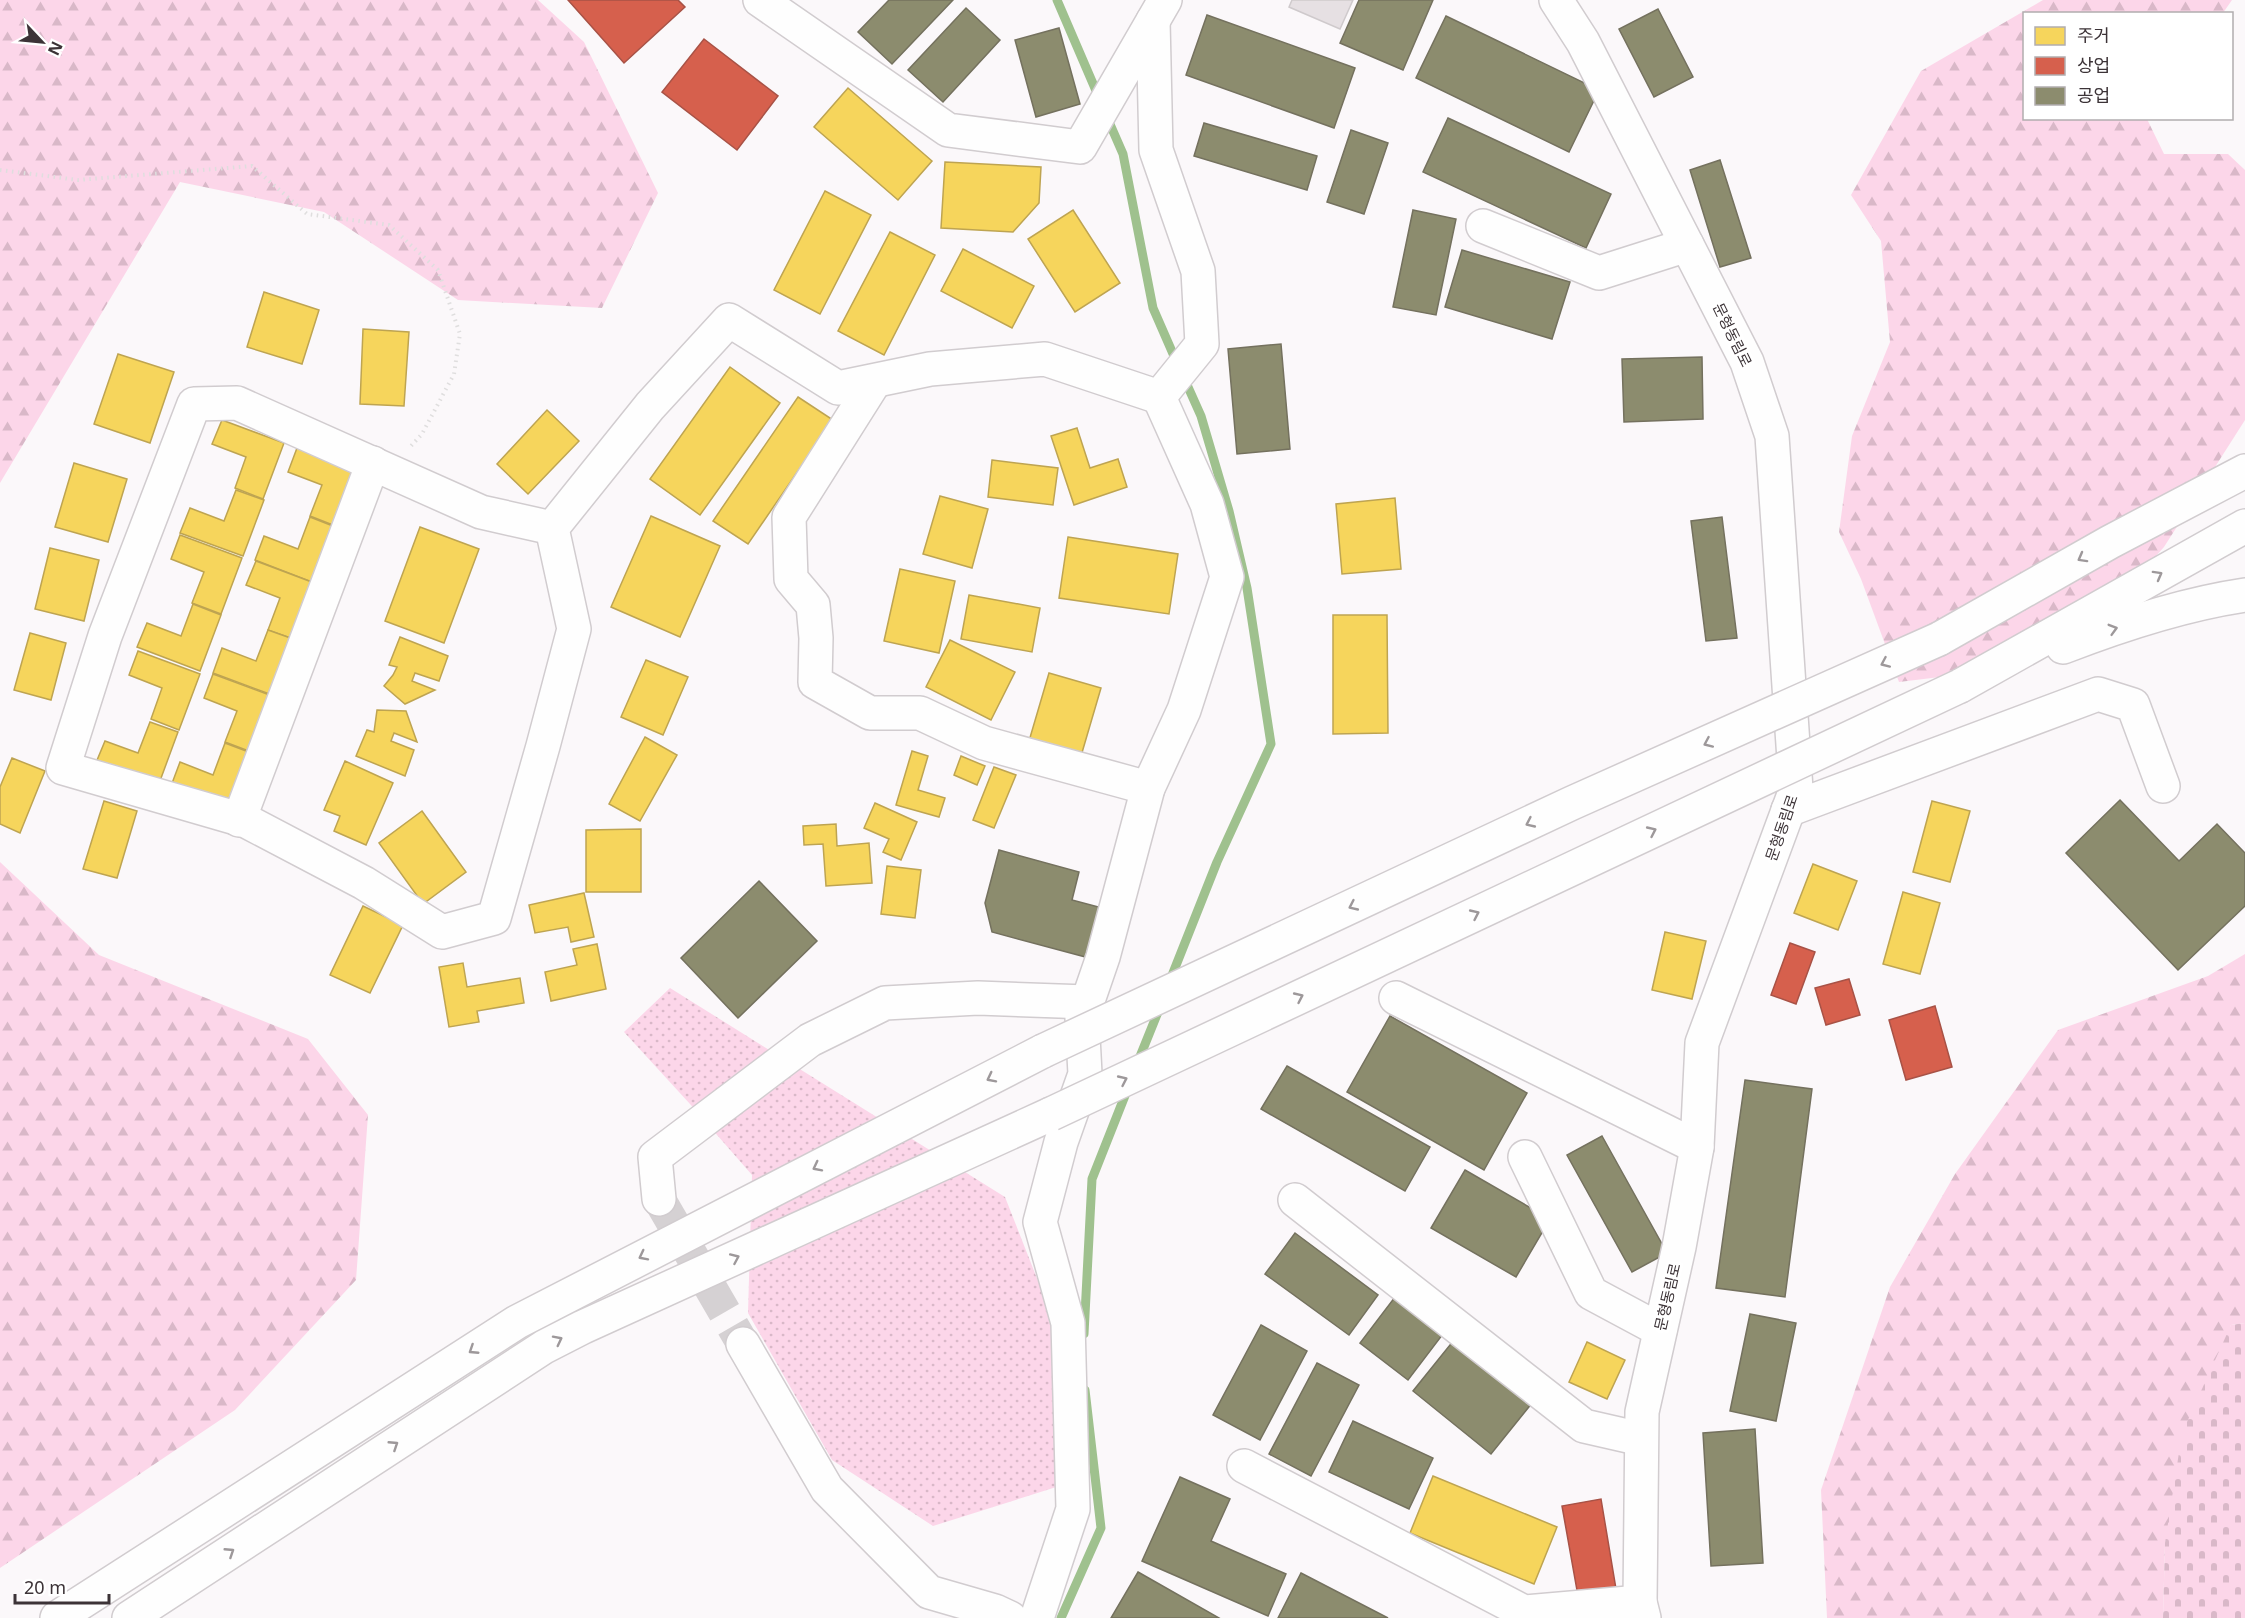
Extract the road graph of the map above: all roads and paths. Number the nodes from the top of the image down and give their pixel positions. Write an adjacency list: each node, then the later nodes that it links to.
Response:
1 (760, 0): 3 (main road)
2 (1556, 0): 6 (main road, 문형동림로)
3 (1160, 10): 8 (main road)
4 (0, 170): 10 (path)
5 (1483, 226): 6 (main road)
6 (1687, 245): 19 (main road, 문형동림로)
7 (875, 381): 8 (main road); 13 (main road); 18 (main road)
8 (1163, 393): 18 (main road)
9 (2245, 454): 14 (main road)
10 (384, 468): 13 (main road); 20 (main road); 20 (main road)
11 (2245, 471): 14 (main road)
12 (2245, 526): 16 (main road, one-way to 12)
13 (552, 528): 20 (main road)
14 (2110, 542): 32 (main road, one-way to 32, bridge)
15 (2245, 595): 16 (main road, one-way to 15)
16 (1960, 686): 33 (main road, one-way to 16, bridge)
17 (2163, 786): 19 (main road)
18 (1148, 788): 22 (main road)
19 (1788, 810): 23 (main road, 문형동림로)
20 (239, 820)
21 (1396, 998): 23 (main road)
22 (1088, 1002): 25 (main road); 35 (main road)
23 (1697, 1147): 27 (main road, 문형동림로)
24 (1525, 1157): 27 (main road)
25 (659, 1199)
26 (1295, 1200): 29 (main road)
27 (1660, 1330): 29 (main road, 문형동림로)
28 (743, 1344): 34 (main road)
29 (1641, 1440): 31 (main road, 문형동림로)
30 (1244, 1466): 31 (main road)
31 (1642, 1610)
32 (57, 1618)
33 (129, 1618)
34 (1010, 1618)
35 (1037, 1618)

